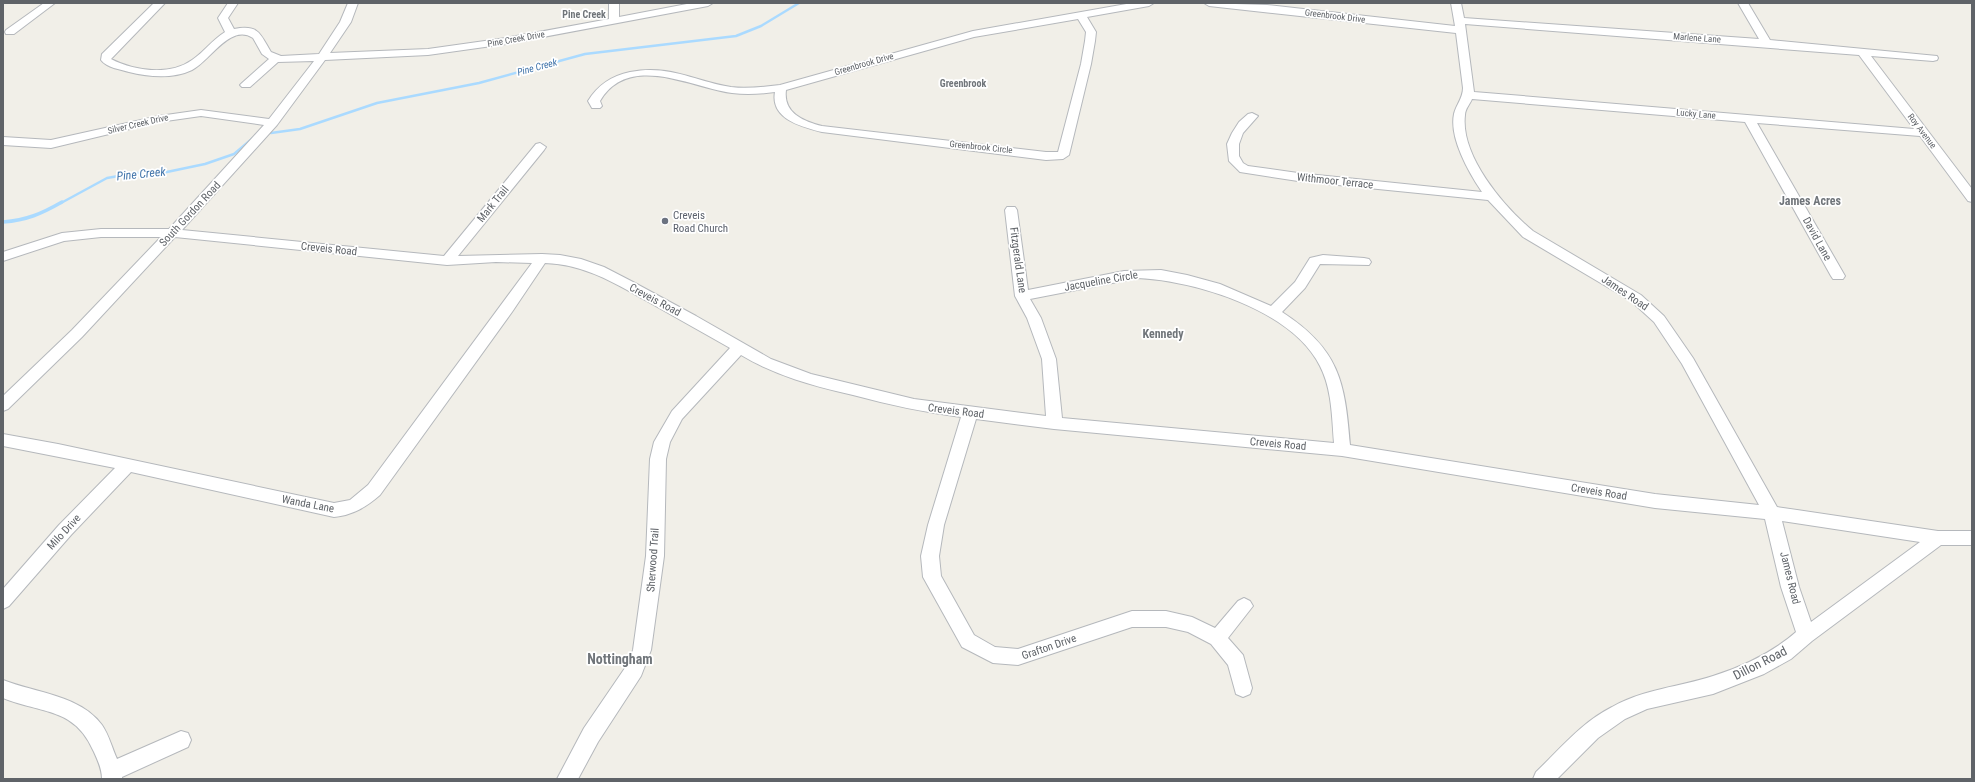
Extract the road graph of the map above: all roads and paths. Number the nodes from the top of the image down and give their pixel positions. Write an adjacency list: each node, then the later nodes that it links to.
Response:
1 (50, 3): 14 (street)
2 (160, 3): 15 (street)
3 (233, 3): 15 (street)
4 (353, 3): 19 (street, South Gordon Road)
5 (614, 3): 12 (street)
6 (708, 3): 12 (street, Pine Creek Drive)
7 (1149, 3): 11 (street, Greenbrook Drive)
8 (1208, 3): 13 (street, Greenbrook Drive)
9 (1456, 3): 13 (street)
10 (1743, 3): 16 (street)
11 (1081, 16): 22 (street, Greenbrook Drive); 22 (street, Greenbrook Circle)
12 (614, 21): 19 (street, Pine Creek Drive)
13 (1460, 25): 16 (street, Marlene Lane); 23 (street)
14 (10, 32)
15 (230, 32): 18 (street)
16 (1766, 44): 17 (street, Marlene Lane)
17 (1863, 52): 20 (street, Marlene Lane); 28 (street, Roy Avenue)
18 (276, 58): 19 (street, Pine Creek Drive); 21 (street)
19 (322, 58): 27 (street, South Gordon Road)
20 (1933, 58)
21 (246, 85)
22 (781, 88): 24 (street, Greenbrook Drive)
23 (1468, 95): 26 (street, Lucky Lane); 31 (street, James Road)
24 (596, 106)
25 (1252, 116): 31 (street, Withmoor Terrace)
26 (1749, 118): 28 (street, Lucky Lane); 39 (street, David Lane)
27 (273, 123): 29 (street, Silver Creek Drive); 34 (street, South Gordon Road)
28 (1923, 133): 32 (street, Roy Avenue)
29 (3, 141)
30 (540, 147): 37 (street, Mark Trail)
31 (1491, 197): 49 (street, James Road)
32 (1972, 198)
33 (1011, 210): 40 (street, Fitzgerald Lane)
34 (173, 233): 35 (street, Creveis Road); 37 (street, Creveis Road); 43 (street, South Gordon Road)
35 (3, 257)
36 (542, 258): 37 (street, Creveis Road); 42 (street, Creveis Road); 48 (street, Wanda Lane)
37 (447, 261)
38 (1364, 262): 41 (street)
39 (1838, 276)
40 (1022, 296): 41 (street, Jacqueline Circle); 45 (street, Fitzgerald Lane)
41 (1274, 312): 47 (street, Jacqueline Circle)
42 (739, 348): 44 (street, Creveis Road); 60 (street, Sherwood Trail)
43 (3, 405)
44 (970, 412): 45 (street, Creveis Road); 55 (street, Grafton Drive)
45 (1054, 423): 47 (street, Creveis Road)
46 (3, 440): 48 (street, Wanda Lane)
47 (1342, 450): 49 (street, Creveis Road)
48 (128, 465): 52 (street, Milo Drive)
49 (1772, 513): 50 (street, Creveis Road); 54 (street, James Road)
50 (1938, 538): 51 (street); 54 (street, Dillon Road)
51 (1969, 542)
52 (3, 601)
53 (1244, 606): 55 (street)
54 (1806, 635): 61 (street, Dillon Road)
55 (1217, 638): 56 (street, Grafton Drive)
56 (1243, 688)
57 (3, 689): 59 (street)
58 (181, 740): 59 (street)
59 (113, 775)
60 (567, 779)
61 (1543, 779)

